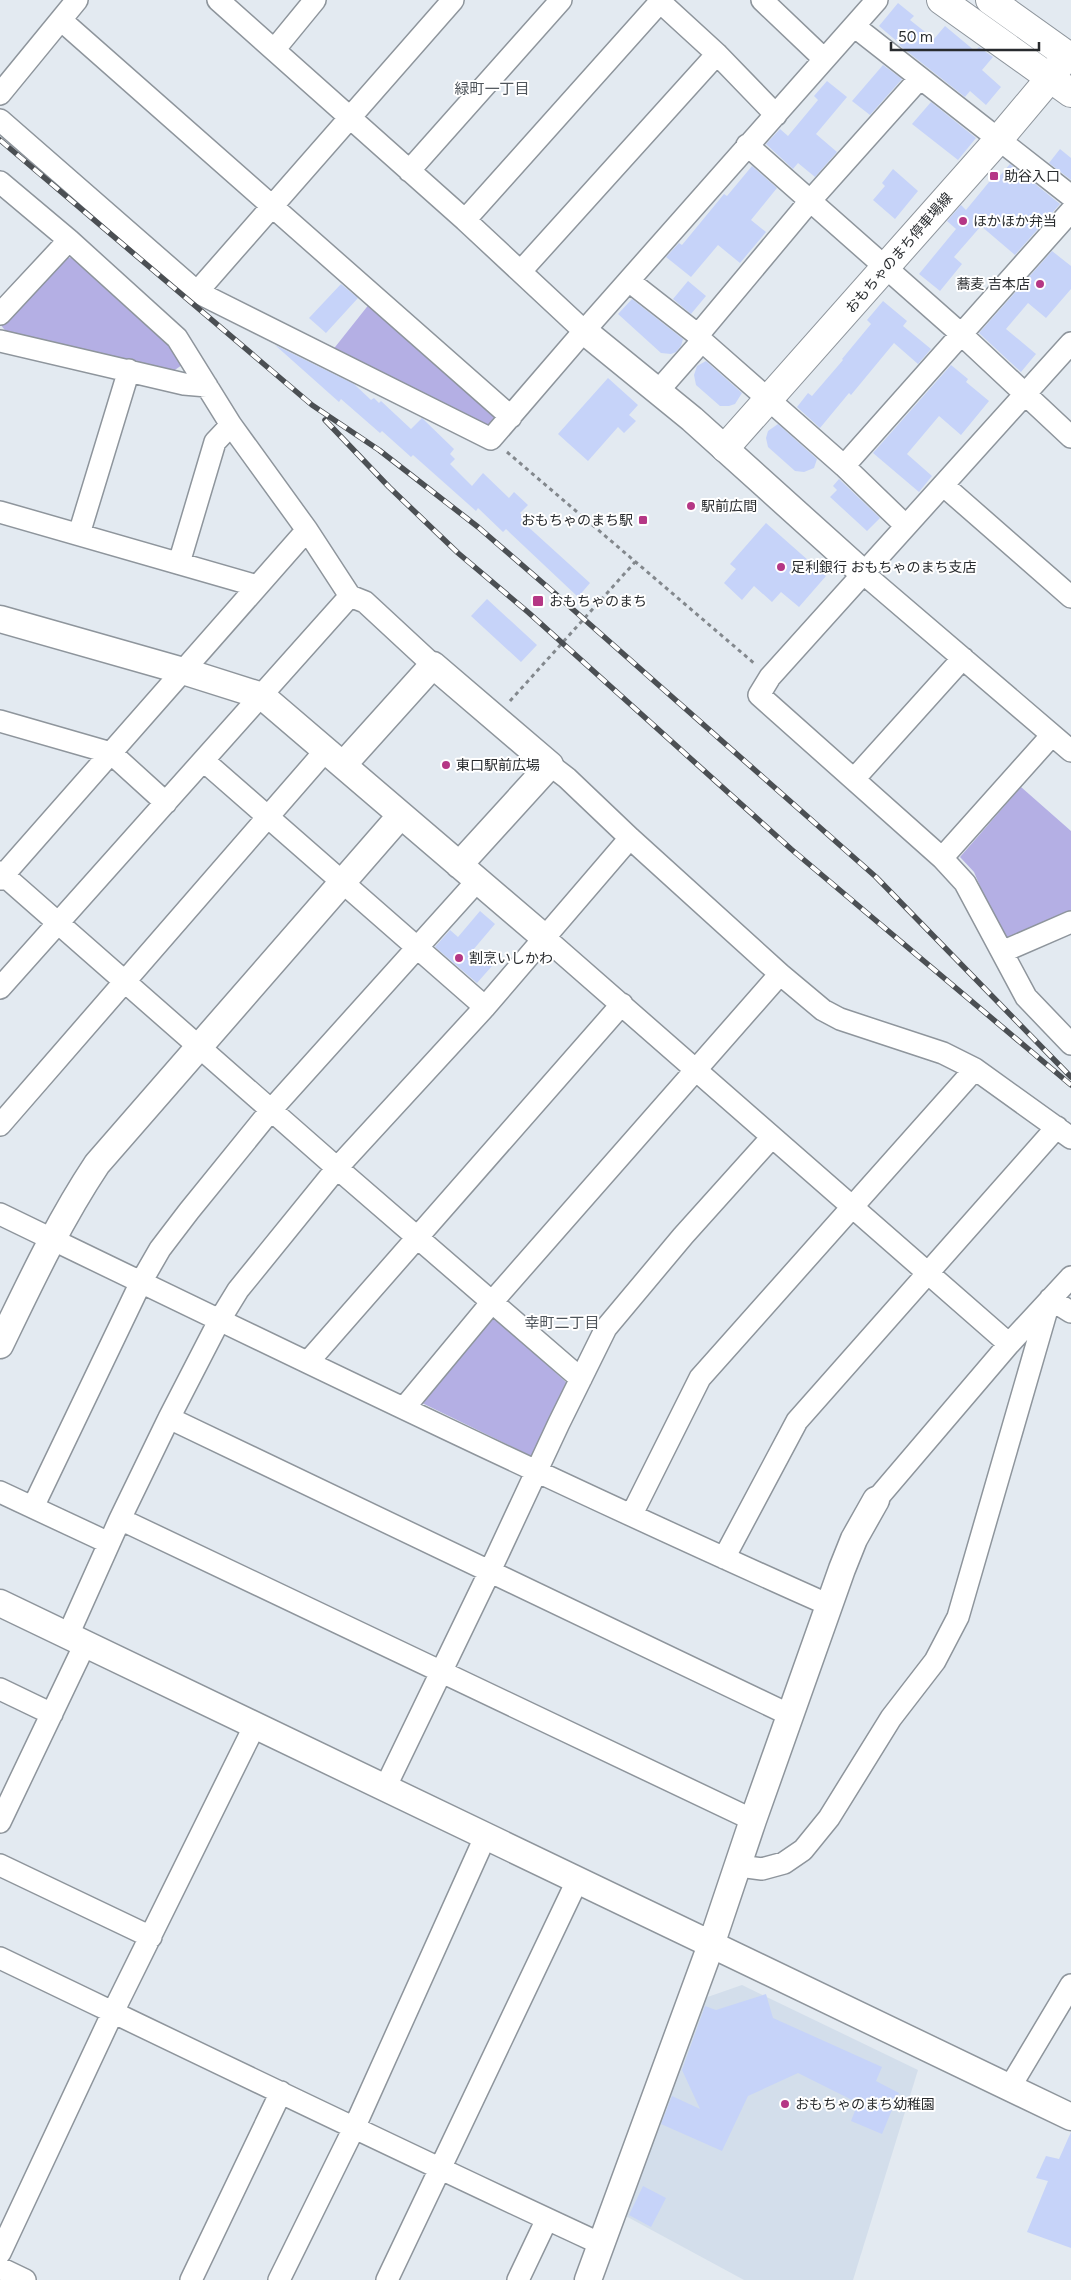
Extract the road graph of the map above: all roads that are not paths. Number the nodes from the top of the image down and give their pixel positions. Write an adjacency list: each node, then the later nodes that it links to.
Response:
1 (77, 0): 11 (street)
2 (218, 0): 13 (street)
3 (315, 0): 13 (street)
4 (453, 0): 21 (street)
5 (561, 0): 25 (street)
6 (762, 0): 16 (street)
7 (877, 0): 12 (street)
8 (941, 0): 18 (main road)
9 (990, 0): 14 (main road)
10 (659, 1): 15 (street); 31 (street)
11 (61, 20): 19 (street); 29 (street)
12 (854, 26): 16 (street); 17 (street)
13 (274, 50): 21 (street)
14 (1070, 53): 18 (main road, おもちゃのまち停車場線)
15 (717, 54): 20 (street); 34 (street)
16 (824, 59): 20 (street)
17 (920, 78): 23 (street); 28 (street)
18 (1061, 85): 23 (main road, おもちゃのまち停車場線)
19 (0, 94)
20 (776, 115): 24 (street)
21 (350, 117): 25 (street); 29 (street)
22 (0, 120): 36 (street)
23 (999, 139): 27 (street); 33 (main road, おもちゃのまち停車場線)
24 (747, 145): 28 (street); 35 (street)
25 (409, 171): 31 (street)
26 (0, 182): 32 (street)
27 (1071, 196)
28 (810, 201): 33 (street); 40 (street)
29 (270, 206): 36 (street); 48 (street)
30 (1071, 211): 39 (street)
31 (465, 220): 34 (street)
32 (70, 240): 37 (street); 44 (street)
33 (886, 268): 39 (street); 47 (main road, おもちゃのまち停車場線)
34 (521, 270): 38 (street)
35 (629, 281): 38 (street); 40 (street)
36 (197, 292): 48 (street)
37 (0, 314)
38 (584, 331): 45 (street); 48 (street)
39 (961, 334): 46 (street); 52 (street)
40 (700, 338): 45 (street); 47 (street)
41 (0, 341): 43 (street)
42 (1071, 343): 46 (street)
43 (129, 370): 44 (street); 57 (street)
44 (207, 386): 49 (street)
45 (658, 391): 51 (street)
46 (1026, 393): 50 (street); 53 (street)
47 (768, 401): 51 (main road, おもちゃのまち停車場線); 52 (street)
48 (511, 417)
49 (231, 425): 56 (street); 58 (street)
50 (1071, 437)
51 (725, 448): 59 (street)
52 (844, 466): 55 (street)
53 (943, 485): 55 (street); 62 (street)
54 (0, 512): 57 (street)
55 (906, 526): 59 (street)
56 (306, 530): 60 (street); 61 (street)
57 (79, 534): 58 (street)
58 (179, 562): 60 (street)
59 (863, 573): 64 (street); 75 (street)
60 (257, 586): 66 (street)
61 (350, 596): 65 (street); 67 (street)
62 (1071, 597)
63 (0, 619): 66 (street)
64 (964, 658): 69 (street); 75 (street)
65 (433, 665): 72 (street); 74 (street)
66 (183, 671): 67 (street); 71 (street)
67 (262, 696): 72 (street); 73 (street)
68 (0, 721): 71 (street)
69 (1052, 735): 70 (street); 80 (street)
70 (1071, 751)
71 (111, 753): 76 (street); 82 (street)
72 (334, 758): 77 (street); 78 (street)
73 (204, 761): 76 (street); 78 (street)
74 (550, 765): 79 (street); 81 (street)
75 (855, 778): 80 (street)
76 (166, 803): 85 (street)
77 (401, 814): 81 (street); 83 (street)
78 (267, 818): 83 (street); 90 (street)
79 (630, 838): 86 (street); 89 (street)
80 (942, 858): 88 (street)
81 (469, 873): 86 (street); 87 (street)
82 (1, 876): 85 (street)
83 (342, 883): 87 (street); 95 (street)
84 (1071, 922): 88 (street)
85 (58, 923): 90 (street); 91 (street)
86 (545, 938): 92 (street); 93 (street)
87 (417, 948): 93 (street); 98 (street)
88 (1002, 952): 94 (street)
89 (780, 974): 96 (street); 97 (street)
90 (125, 981): 95 (street); 99 (street)
91 (0, 988)
92 (622, 1004): 97 (street); 105 (street)
93 (485, 1007): 102 (street)
94 (1071, 1044)
95 (200, 1047): 98 (street); 106 (street)
96 (975, 1068): 100 (street); 103 (street)
97 (696, 1069): 101 (street); 111 (street)
98 (270, 1110): 102 (street); 109 (street)
99 (0, 1125)
100 (1064, 1133): 107 (street)
101 (772, 1136): 103 (street); 117 (street)
102 (337, 1168): 105 (street); 113 (street)
103 (852, 1206): 107 (street); 124 (street)
104 (0, 1214): 106 (street)
105 (417, 1237): 111 (street); 116 (street)
106 (52, 1239): 109 (street); 115 (street)
107 (929, 1273): 114 (street); 127 (street)
108 (1071, 1277): 110 (street)
109 (141, 1282): 113 (street); 123 (street)
110 (1050, 1299): 112 (street); 114 (street); 142 (street)
111 (492, 1302): 117 (street); 118 (street)
112 (1071, 1312)
113 (219, 1320): 116 (street); 119 (street)
114 (1009, 1344): 122 (street)
115 (0, 1345)
116 (308, 1362): 118 (street)
117 (581, 1379): 120 (street)
118 (404, 1408): 120 (street)
119 (169, 1418): 125 (street); 128 (street)
120 (538, 1470): 124 (street); 128 (street)
121 (0, 1492): 123 (street)
122 (876, 1500): 130 (street)
123 (33, 1507): 126 (street)
124 (632, 1514): 127 (street)
125 (120, 1518): 126 (street); 132 (street)
126 (109, 1543): 131 (street)
127 (724, 1558): 130 (street)
128 (489, 1572): 132 (street); 135 (street)
129 (0, 1603): 131 (street)
130 (829, 1605): 135 (street)
131 (76, 1640): 134 (street); 136 (street)
132 (441, 1671): 137 (street); 138 (street)
133 (0, 1689): 134 (street)
134 (52, 1714): 139 (street)
135 (790, 1715): 138 (street)
136 (255, 1725): 137 (street); 144 (street)
137 (385, 1788): 140 (street)
138 (752, 1820): 142 (street)
139 (0, 1822)
140 (486, 1835): 143 (street); 152 (street)
141 (0, 1865): 144 (street)
142 (739, 1866): 145 (street)
143 (578, 1879): 145 (street); 153 (street)
144 (151, 1937): 148 (street)
145 (712, 1945): 149 (street); 155 (street)
146 (0, 1958): 148 (street)
147 (1071, 1985): 149 (street)
148 (114, 2012): 150 (street); 156 (street)
149 (1010, 2087): 151 (street)
150 (281, 2092): 152 (street); 159 (street)
151 (1071, 2117)
152 (355, 2126): 153 (street); 160 (street)
153 (440, 2170): 154 (street); 161 (street)
154 (547, 2219): 155 (street); 162 (street)
155 (601, 2244): 163 (street)
156 (0, 2253)
157 (0, 2268): 158 (street)
158 (25, 2280)
159 (191, 2280)
160 (279, 2280)
161 (387, 2280)
162 (518, 2280)
163 (588, 2280)

